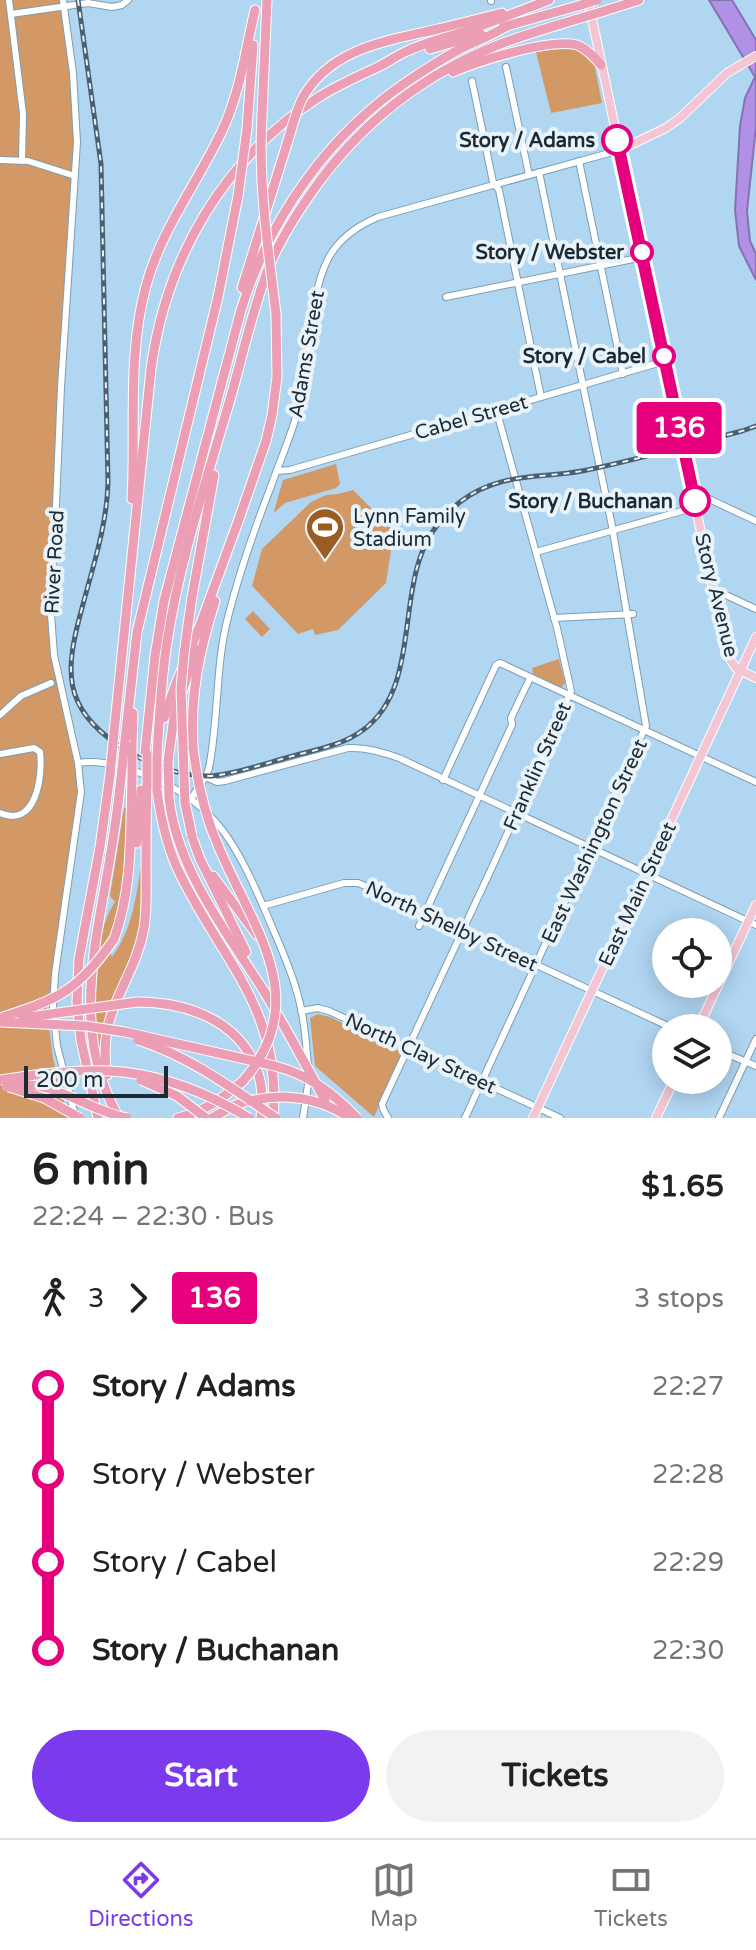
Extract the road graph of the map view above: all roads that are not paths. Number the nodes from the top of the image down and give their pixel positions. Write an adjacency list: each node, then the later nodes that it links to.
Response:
1 (9, 0): 11 (street)
2 (128, 0): 6 (street)
3 (267, 0): 42 (highway, bridge)
4 (597, 0): 9 (highway, bridge)
5 (639, 0): 25 (highway, bridge)
6 (90, 1): 8 (street)
7 (546, 1): 14 (highway); 35 (highway, bridge)
8 (64, 2): 11 (street); 24 (street, River Road)
9 (584, 2): 12 (highway); 15 (main road, Story Avenue)
10 (255, 5): 52 (highway); 61 (highway, bridge)
11 (11, 14): 20 (street)
12 (507, 26): 14 (highway); 35 (highway)
13 (756, 56): 18 (main road)
14 (381, 65): 52 (highway)
15 (601, 65): 18 (main road, Story Avenue); 25 (highway)
16 (506, 67): 23 (street)
17 (472, 81): 26 (street)
18 (620, 150): 21 (street, Adams Street); 27 (main road, Story Avenue)
19 (0, 160): 20 (street)
20 (22, 160): 24 (street)
21 (579, 161): 22 (street, Adams Street); 28 (street)
22 (539, 172): 23 (street, Adams Street); 29 (street, East Washington Street)
23 (529, 175): 26 (street, Adams Street)
24 (75, 176): 65 (street, River Road)
25 (323, 176): 38 (highway)
26 (495, 185): 30 (street); 39 (street, Adams Street)
27 (643, 257): 28 (street); 32 (main road, Story Avenue)
28 (601, 266): 29 (street); 33 (street)
29 (560, 275): 30 (street); 34 (street, East Washington Street)
30 (518, 283): 31 (street); 36 (street)
31 (446, 297)
32 (665, 361): 33 (street, Cabel Street); 40 (main road, Story Avenue)
33 (623, 374): 34 (street, Cabel Street)
34 (583, 385): 36 (street, Cabel Street); 44 (street, East Washington Street)
35 (220, 386): 62 (highway)
36 (541, 397): 37 (street, Cabel Street)
37 (496, 409): 39 (street, Cabel Street); 45 (street, Franklin Street)
38 (226, 413): 60 (highway); 74 (highway, bridge)
39 (277, 471): 66 (street, Adams Street)
40 (692, 491): 41 (main road, Story Avenue); 43 (street)
41 (696, 507): 44 (street); 46 (main road, Story Avenue)
42 (239, 519): 47 (highway); 60 (highway)
43 (756, 521)
44 (612, 530): 45 (street); 49 (street, East Washington Street)
45 (536, 552): 50 (street, Franklin Street)
46 (713, 589): 48 (street); 53 (main road, Story Avenue)
47 (216, 599): 83 (highway, bridge); 86 (highway, bridge)
48 (756, 609)
49 (630, 614): 50 (street); 59 (street, East Washington Street)
50 (554, 618): 57 (street, Franklin Street)
51 (755, 640): 53 (main road, East Main Street)
52 (123, 646): 103 (highway, bridge)
53 (740, 670): 55 (main road); 63 (main road, East Main Street)
54 (530, 678): 57 (street); 67 (street); 70 (street)
55 (756, 678)
56 (51, 683): 58 (street)
57 (569, 696): 59 (street); 73 (street, Franklin Street)
58 (0, 715)
59 (644, 731): 63 (street); 75 (street, East Washington Street)
60 (158, 732): 62 (highway)
61 (128, 743): 69 (highway, bridge); 104 (highway, bridge)
62 (149, 752): 69 (highway, bridge); 110 (highway, bridge)
63 (703, 752): 68 (street); 76 (main road, East Main Street)
64 (0, 754): 72 (street)
65 (78, 763): 71 (street); 102 (street, River Road)
66 (206, 777): 67 (street); 71 (street, Adams Street)
67 (443, 780): 70 (street)
68 (756, 782)
69 (140, 784): 90 (highway, bridge); 104 (highway)
70 (480, 797): 73 (street); 79 (street)
71 (191, 799): 78 (street)
72 (0, 813)
73 (516, 814): 75 (street); 82 (street, Franklin Street)
74 (192, 838): 83 (highway, bridge); 86 (highway)
75 (590, 848): 76 (street); 84 (street, East Washington Street)
76 (647, 874): 80 (street); 85 (main road, East Main Street)
77 (756, 905): 80 (main road)
78 (263, 906): 79 (street, North Shelby Street); 87 (street)
79 (426, 914): 81 (street); 82 (street, North Shelby Street)
80 (752, 923): 88 (main road)
81 (419, 926)
82 (463, 931): 84 (street, North Shelby Street); 93 (street, Franklin Street)
83 (270, 959): 105 (highway, bridge)
84 (536, 965): 85 (street, North Shelby Street); 98 (street, East Washington Street)
85 (592, 991): 89 (street, North Shelby Street); 101 (main road, East Main Street)
86 (267, 996): 112 (highway, bridge)
87 (301, 1011): 93 (street, North Clay Street); 111 (street)
88 (705, 1014)
89 (652, 1019)
90 (0, 1020): 91 (highway, bridge); 109 (highway, bridge)
91 (93, 1027): 110 (highway, bridge); 114 (highway, bridge)
92 (756, 1039): 95 (street)
93 (409, 1048): 98 (street, North Clay Street); 115 (street, Franklin Street)
94 (732, 1056): 95 (street)
95 (746, 1062): 96 (street); 120 (street)
96 (756, 1066)
97 (103, 1071): 99 (highway, bridge); 106 (highway, bridge); 108 (highway, bridge)
98 (482, 1081): 101 (street, North Clay Street); 116 (street, East Washington Street)
99 (2, 1084): 102 (highway, bridge); 104 (highway, bridge)
100 (667, 1094): 119 (main road)
101 (538, 1108): 117 (main road, East Main Street); 118 (street, North Clay Street)
102 (78, 1118)
103 (98, 1118)
104 (123, 1118)
105 (178, 1118)
106 (206, 1118)
107 (212, 1118): 113 (highway, bridge)
108 (249, 1118)
109 (261, 1118)
110 (275, 1118)
111 (303, 1118)
112 (335, 1118)
113 (350, 1118)
114 (357, 1118)
115 (388, 1118)
116 (465, 1118)
117 (533, 1118)
118 (560, 1118)
119 (656, 1118)
120 (719, 1118)

